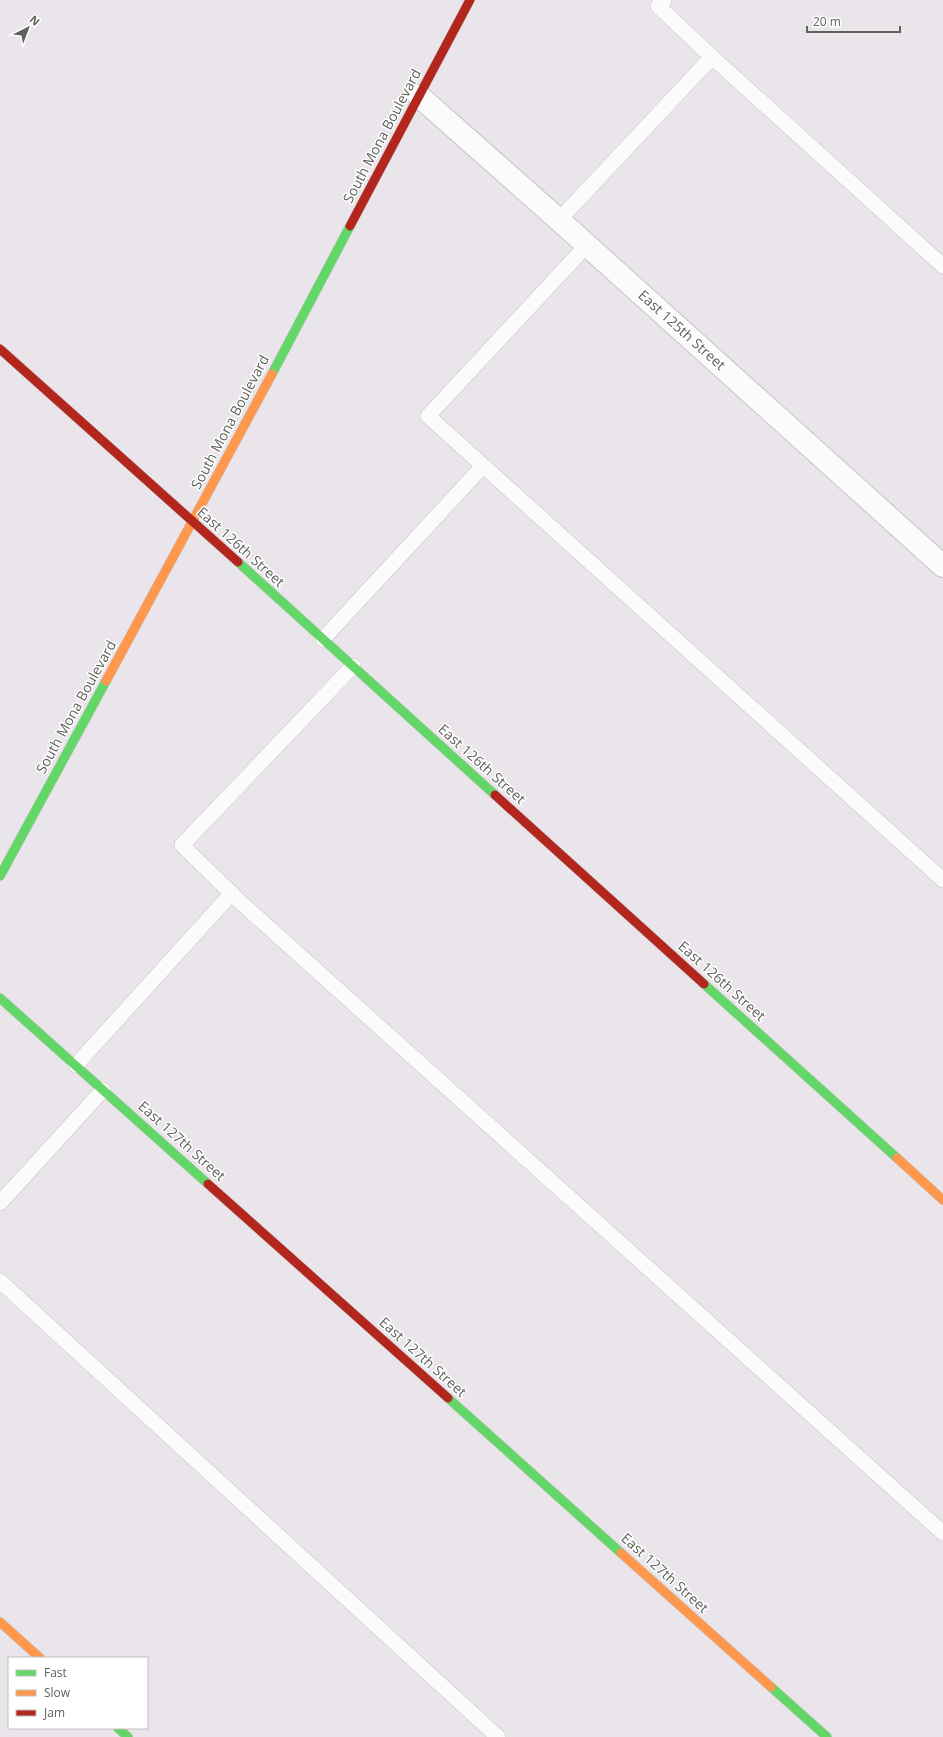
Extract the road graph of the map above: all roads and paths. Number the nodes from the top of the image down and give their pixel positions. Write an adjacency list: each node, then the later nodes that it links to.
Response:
1 (470, 0): 4 (street, South Mona Boulevard)
2 (664, 0): 3 (lane)
3 (712, 57): 5 (lane); 7 (lane)
4 (419, 96): 5 (street, East 125th Street); 10 (street, South Mona Boulevard)
5 (559, 220): 6 (street, East 125th Street)
6 (587, 245): 9 (lane); 11 (street, East 125th Street)
7 (943, 266)
8 (0, 350): 10 (street, East 126th Street)
9 (483, 466): 12 (lane); 15 (lane)
10 (193, 522): 12 (street, East 126th Street); 14 (street, South Mona Boulevard)
11 (943, 566)
12 (322, 639): 13 (street, East 126th Street)
13 (353, 666): 16 (lane); 20 (street, East 126th Street)
14 (0, 876)
15 (943, 880)
16 (232, 893): 18 (lane); 23 (lane)
17 (0, 998): 18 (street, East 127th Street)
18 (76, 1065): 19 (street, East 127th Street)
19 (103, 1090): 21 (lane); 29 (street, East 127th Street)
20 (943, 1200)
21 (0, 1203)
22 (0, 1281): 28 (lane)
23 (943, 1533)
24 (0, 1622): 25 (street)
25 (39, 1657)
26 (119, 1729): 27 (street)
27 (128, 1737)
28 (498, 1737)
29 (828, 1737)

